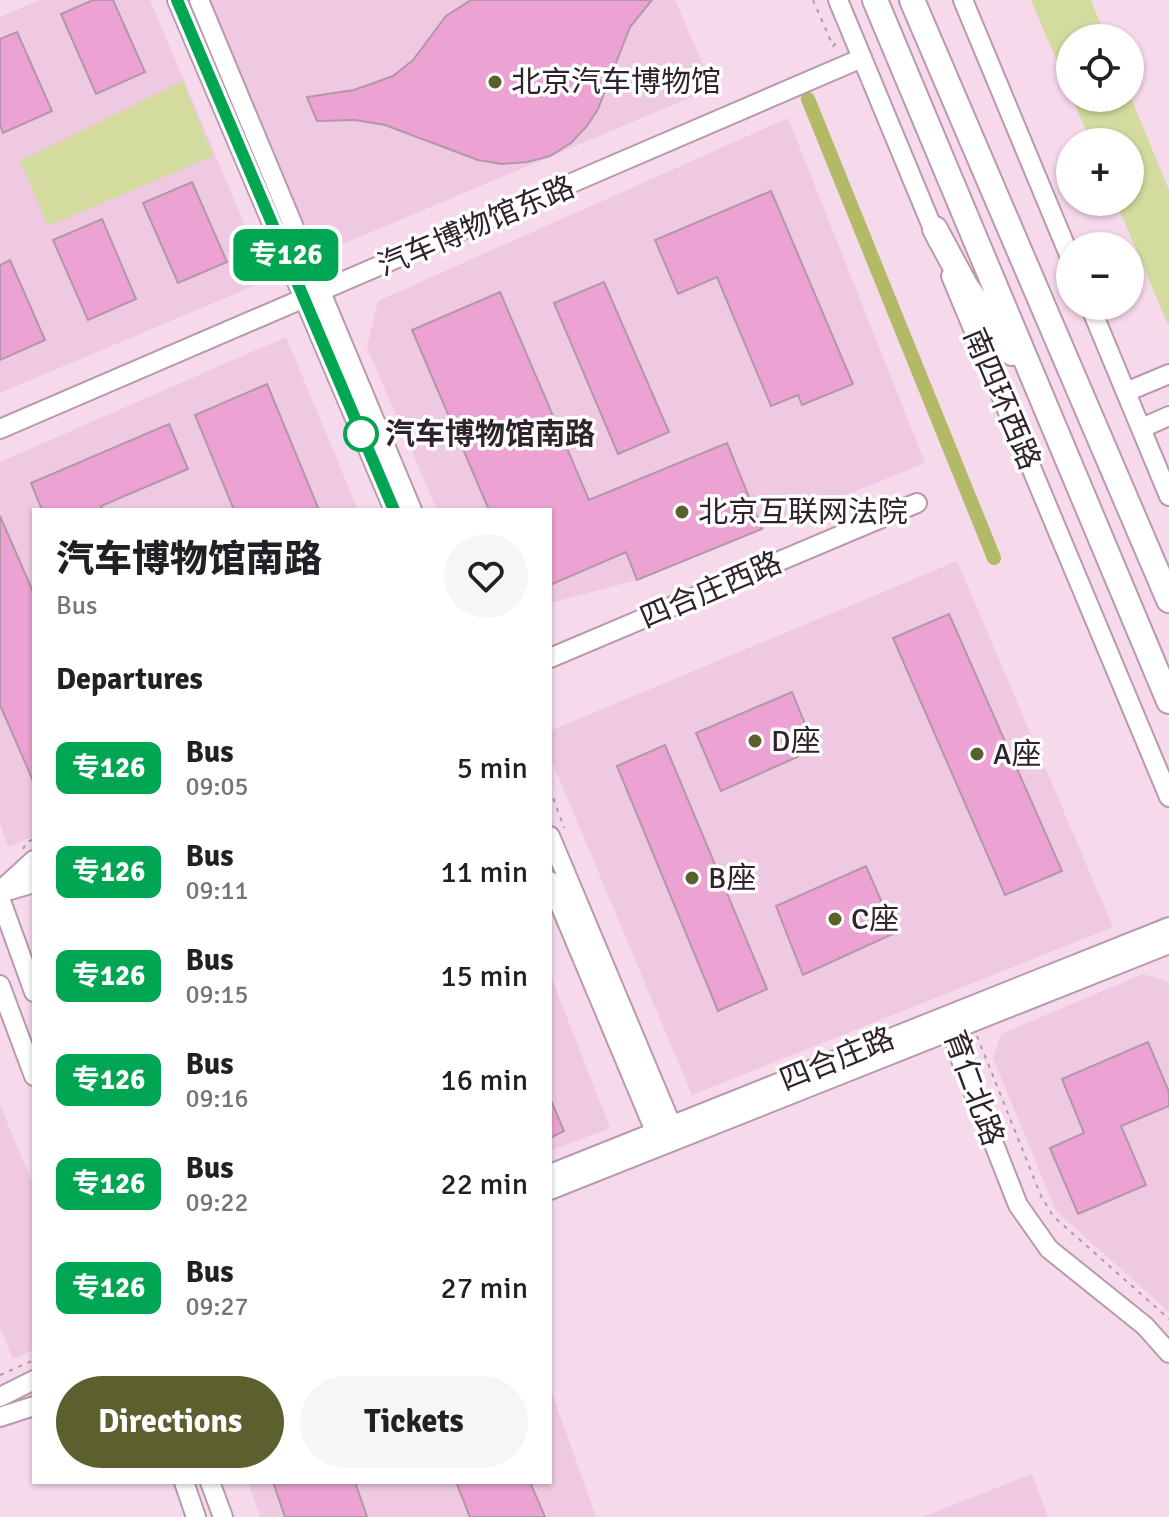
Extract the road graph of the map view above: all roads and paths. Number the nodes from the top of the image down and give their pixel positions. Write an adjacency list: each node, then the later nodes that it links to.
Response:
1 (177, 0): 12 (street)
2 (199, 0): 12 (street)
3 (813, 0): 8 (path)
4 (838, 0): 9 (street, 南四环西路)
5 (875, 0): 16 (highway, 南四环西路)
6 (912, 0): 24 (highway)
7 (963, 0): 11 (street)
8 (839, 40)
9 (862, 58): 10 (street, 南四环西路); 12 (street, 汽车博物馆东路)
10 (935, 229): 16 (highway); 27 (street, 南四环西路)
11 (1060, 232)
12 (313, 296): 19 (street, 汽车博物馆东路); 22 (street); 23 (street)
13 (1096, 320): 15 (street)
14 (1169, 374): 15 (street)
15 (1126, 392): 18 (street)
16 (1041, 396): 26 (highway, 南四环西路)
17 (1169, 416): 18 (street)
18 (1142, 428): 20 (street)
19 (0, 429)
20 (1169, 496)
21 (917, 503): 25 (street, 四合庄西路)
22 (393, 508)
23 (411, 508)
24 (1169, 600)
25 (552, 657)
26 (1169, 701)
27 (1169, 797)
28 (552, 841): 40 (street)
29 (32, 862): 32 (street)
30 (32, 884): 32 (street)
31 (552, 885): 40 (street)
32 (0, 894): 36 (street)
33 (1169, 927): 37 (street, 四合庄路)
34 (1169, 944): 37 (street, 四合庄路)
35 (0, 985): 39 (street)
36 (32, 986)
37 (951, 1025): 40 (street, 四合庄路); 44 (street, 育仁北路); 45 (street, 育仁北路)
38 (976, 1034): 43 (path)
39 (32, 1071)
40 (666, 1135): 41 (street, 四合庄路); 42 (street, 四合庄路)
41 (552, 1173)
42 (552, 1189)
43 (1169, 1319)
44 (1169, 1343)
45 (1169, 1353)
46 (32, 1361): 47 (path)
47 (0, 1375)
48 (32, 1381): 49 (street)
49 (0, 1397)
50 (32, 1407): 51 (street)
51 (0, 1417)
52 (185, 1484): 54 (street)
53 (211, 1484): 55 (street)
54 (196, 1517)
55 (223, 1517)

